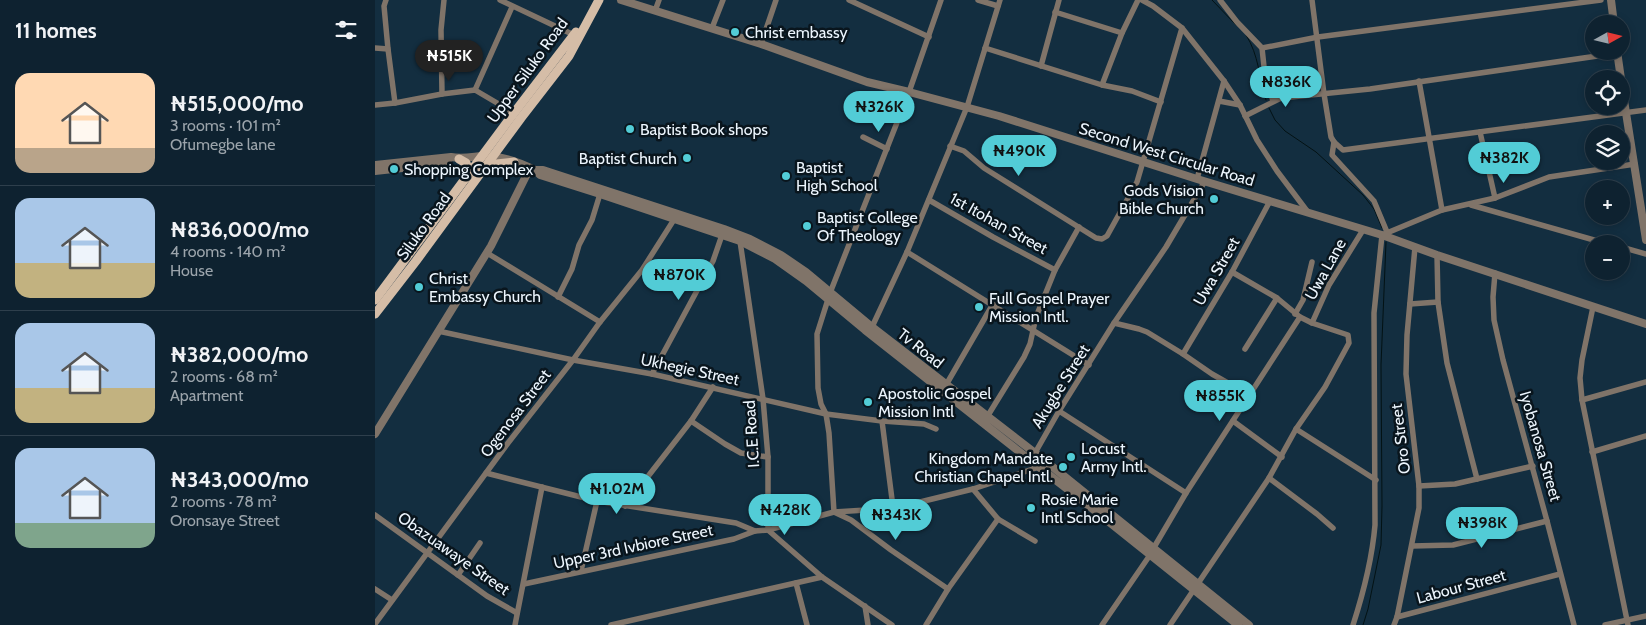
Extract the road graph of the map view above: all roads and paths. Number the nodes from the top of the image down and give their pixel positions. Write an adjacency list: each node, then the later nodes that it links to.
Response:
1 (444, 0): 42 (street)
2 (500, 0): 20 (street)
3 (591, 0): 27 (main road, Upper Siluko Road)
4 (599, 0): 61 (main road, Upper Siluko Road)
5 (621, 0): 21 (street, Second West Circular Road)
6 (659, 0): 21 (street)
7 (723, 0): 24 (street)
8 (776, 0): 30 (street)
9 (849, 0): 28 (street)
10 (941, 0): 28 (street)
11 (979, 0): 19 (street)
12 (1059, 0): 22 (street)
13 (1140, 0): 25 (street); 26 (street)
14 (1220, 0): 33 (street)
15 (1312, 0): 29 (street)
16 (1601, 0): 29 (street)
17 (1611, 0): 23 (street)
18 (385, 3): 34 (street)
19 (999, 3): 32 (street)
20 (513, 7): 27 (street); 40 (street)
21 (655, 11): 24 (street, Second West Circular Road)
22 (1055, 12): 26 (street); 36 (street)
23 (1613, 15)
24 (712, 28): 30 (street, Second West Circular Road)
25 (1182, 28): 37 (street); 46 (street)
26 (1122, 33): 39 (street)
27 (575, 35): 53 (main road, Upper Siluko Road)
28 (929, 37): 41 (street)
29 (1318, 37): 33 (street); 43 (street)
30 (761, 44): 41 (street, Second West Circular Road)
31 (375, 48): 34 (street)
32 (985, 48): 36 (street); 50 (street)
33 (1262, 48): 45 (street)
34 (388, 49): 47 (street)
35 (1585, 57): 38 (street)
36 (1041, 66): 39 (street)
37 (1224, 81): 44 (street, Akugbe Street); 49 (street)
38 (1419, 81): 43 (street); 59 (street)
39 (1102, 85): 46 (street)
40 (475, 90): 42 (street); 53 (street)
41 (909, 92): 50 (street, Second West Circular Road); 63 (street)
42 (442, 94): 47 (street)
43 (1324, 94): 45 (street); 60 (street)
44 (1219, 101): 49 (street); 74 (street, Akugbe Street)
45 (1273, 101): 56 (street)
46 (1161, 102): 67 (street)
47 (395, 103): 48 (street)
48 (375, 105)
49 (1240, 105): 56 (street)
50 (967, 108): 62 (street); 67 (street, Second West Circular Road)
51 (1646, 110): 52 (street)
52 (1630, 112)
53 (514, 113): 66 (main road, Upper Siluko Road)
54 (1603, 115): 57 (street)
55 (1626, 115): 69 (street)
56 (1245, 116): 81 (street)
57 (1480, 132): 59 (street); 76 (street)
58 (863, 137): 63 (street)
59 (1429, 139): 60 (street); 80 (street)
60 (1334, 142): 85 (street)
61 (501, 145): 64 (main road, Upper Siluko Road); 68 (main road)
62 (950, 146): 77 (street); 83 (street)
63 (887, 148): 102 (street)
64 (494, 156): 66 (main road, Siluko Road); 68 (street, Tv Road)
65 (459, 159): 66 (street); 70 (street); 72 (street); 73 (main road)
66 (485, 160): 68 (main road); 73 (main road, Siluko Road); 97 (main road, Siluko Road)
67 (1144, 161): 74 (street, Second West Circular Road); 83 (street)
68 (514, 162): 71 (street, Tv Road)
69 (1635, 164): 76 (street); 88 (street)
70 (375, 165)
71 (532, 169): 75 (street, Tv Road); 93 (street); 102 (street, Tv Road)
72 (375, 171)
73 (470, 173): 96 (main road, Siluko Road)
74 (1201, 180): 78 (street, Second West Circular Road); 113 (street, Akugbe Street)
75 (600, 194): 82 (street, Tv Road); 103 (street)
76 (1495, 198): 79 (street)
77 (929, 200): 92 (street); 99 (street, 1st Itohan Street)
78 (1270, 201): 81 (street, Second West Circular Road); 100 (street, Uwa Street)
79 (1469, 204): 80 (street); 87 (street)
80 (1442, 210): 85 (street)
81 (1307, 211): 84 (street, Second West Circular Road)
82 (675, 218): 86 (street, Tv Road); 112 (street, Ogenosa Street)
83 (1079, 226): 99 (street)
84 (1363, 230): 85 (street, Second West Circular Road); 114 (street, Uwa Lane)
85 (1385, 233): 90 (street, Second West Circular Road); 148 (street)
86 (722, 235): 89 (street, Tv Road); 123 (street)
87 (1585, 237)
88 (1646, 240)
89 (740, 241): 102 (street, Tv Road); 128 (street, I.C.E Road)
90 (1415, 247): 95 (street, Second West Circular Road); 108 (street, Oro Street)
91 (1630, 250): 94 (street)
92 (907, 252): 107 (street); 116 (street)
93 (487, 253): 103 (street); 118 (street)
94 (1646, 254)
95 (1437, 255): 101 (street, Second West Circular Road); 106 (street)
96 (408, 256): 97 (main road); 105 (main road, Siluko Road)
97 (416, 261): 110 (main road, Siluko Road)
98 (1312, 262): 111 (street)
99 (1055, 270): 117 (street)
100 (1232, 272): 104 (street); 120 (street, Uwa Street)
101 (1495, 273): 109 (street, Second West Circular Road); 144 (street, Iyobanosa Street)
102 (829, 296): 116 (street, Tv Road); 131 (street); 145 (street, Tv Road)
103 (558, 297): 112 (street)
104 (1277, 298): 111 (street); 119 (street)
105 (375, 300)
106 (1438, 302): 108 (street); 149 (street)
107 (993, 304): 117 (street); 125 (street)
108 (1410, 304): 151 (street, Oro Street)
109 (1593, 307): 115 (street, Second West Circular Road); 129 (street)
110 (375, 314)
111 (1297, 315): 114 (street); 127 (street)
112 (600, 322): 121 (street, Ogenosa Street)
113 (1115, 323): 120 (street); 122 (street, Akugbe Street)
114 (1312, 323): 137 (street)
115 (1646, 324)
116 (872, 327): 125 (street, Tv Road)
117 (1033, 330): 122 (street); 132 (street)
118 (438, 331): 121 (street, Ukhegie Street); 138 (street)
119 (1245, 349)
120 (1183, 354): 127 (street)
121 (573, 360): 123 (street, Ukhegie Street); 146 (street, Ogenosa Street)
122 (1089, 365): 130 (street, Akugbe Street)
123 (652, 374): 126 (street, Ukhegie Street)
124 (1646, 382): 129 (street)
125 (946, 385): 132 (street, Tv Road)
126 (713, 387): 128 (street, Ukhegie Street); 133 (street)
127 (1249, 395): 135 (street)
128 (763, 399): 131 (street, Ukhegie Street); 142 (street, I.C.E Road)
129 (1582, 400): 140 (street)
130 (1059, 411): 141 (street, Akugbe Street); 154 (street)
131 (826, 414): 134 (street, Ukhegie Street); 158 (street)
132 (987, 417): 141 (street, Tv Road)
133 (691, 421): 142 (street); 156 (street)
134 (882, 421): 136 (street, Ukhegie Street); 157 (street)
135 (1233, 421): 143 (street); 154 (street)
136 (936, 428)
137 (1296, 429): 143 (street); 148 (street)
138 (375, 434)
139 (1646, 436): 140 (street)
140 (1593, 452): 184 (street)
141 (1035, 453): 150 (street, Tv Road)
142 (768, 457): 163 (street, I.C.E Road)
143 (1282, 457): 147 (street)
144 (1533, 466): 149 (street); 161 (street, Iyobanosa Street)
145 (1039, 467): 150 (street, Tv Road); 153 (street, Upper 3rd Ivbiore Street)
146 (486, 473): 152 (street); 168 (street, Ogenosa Street)
147 (1269, 478): 162 (street); 176 (street)
148 (1376, 480): 196 (street)
149 (1477, 480): 151 (street)
150 (1064, 482): 169 (street, Tv Road)
151 (1419, 486): 167 (street, Oro Street)
152 (541, 487): 155 (street); 175 (street)
153 (973, 489): 157 (street, Upper 3rd Ivbiore Street); 160 (street)
154 (1186, 493): 169 (street)
155 (597, 501): 156 (street); 170 (street)
156 (625, 506): 164 (street)
157 (893, 506): 158 (street, Upper 3rd Ivbiore Street)
158 (834, 512): 163 (street, Upper 3rd Ivbiore Street); 178 (street)
159 (375, 515): 168 (street, Obazuawaye Street)
160 (998, 519): 165 (street); 178 (street)
161 (1547, 521): 167 (street); 171 (street, Iyobanosa Street)
162 (1333, 528)
163 (768, 530): 164 (street, Upper 3rd Ivbiore Street); 173 (street)
164 (755, 531): 170 (street, Upper 3rd Ivbiore Street)
165 (1035, 541)
166 (480, 543): 172 (street)
167 (1412, 546): 183 (street, Oro Street)
168 (428, 552): 172 (street, Obazuawaye Street); 179 (street, Ogenosa Street)
169 (1152, 552): 176 (street, Tv Road); 192 (street)
170 (581, 570): 175 (street, Upper 3rd Ivbiore Street)
171 (1560, 574): 183 (street, Labour Street); 198 (street, Iyobanosa Street)
172 (458, 575): 181 (street, Obazuawaye Street)
173 (822, 577): 174 (street); 180 (street)
174 (796, 583): 187 (street); 188 (street)
175 (524, 584): 181 (street)
176 (1196, 588): 193 (street); 194 (street, Tv Road); 195 (street, Tv Road)
177 (375, 589): 179 (street)
178 (948, 589): 191 (street)
179 (392, 600): 185 (street, Ogenosa Street)
180 (865, 606): 189 (street); 190 (street)
181 (517, 613): 186 (street)
182 (1646, 616): 184 (street)
183 (1397, 617): 197 (street, Oro Street)
184 (1628, 622): 199 (street)
185 (375, 624)
186 (515, 625)
187 (611, 625)
188 (807, 625)
189 (868, 625)
190 (892, 625)
191 (926, 625)
192 (1102, 625)
193 (1171, 625)
194 (1238, 625)
195 (1249, 625)
196 (1353, 625)
197 (1394, 625)
198 (1573, 625)
199 (1605, 625)

